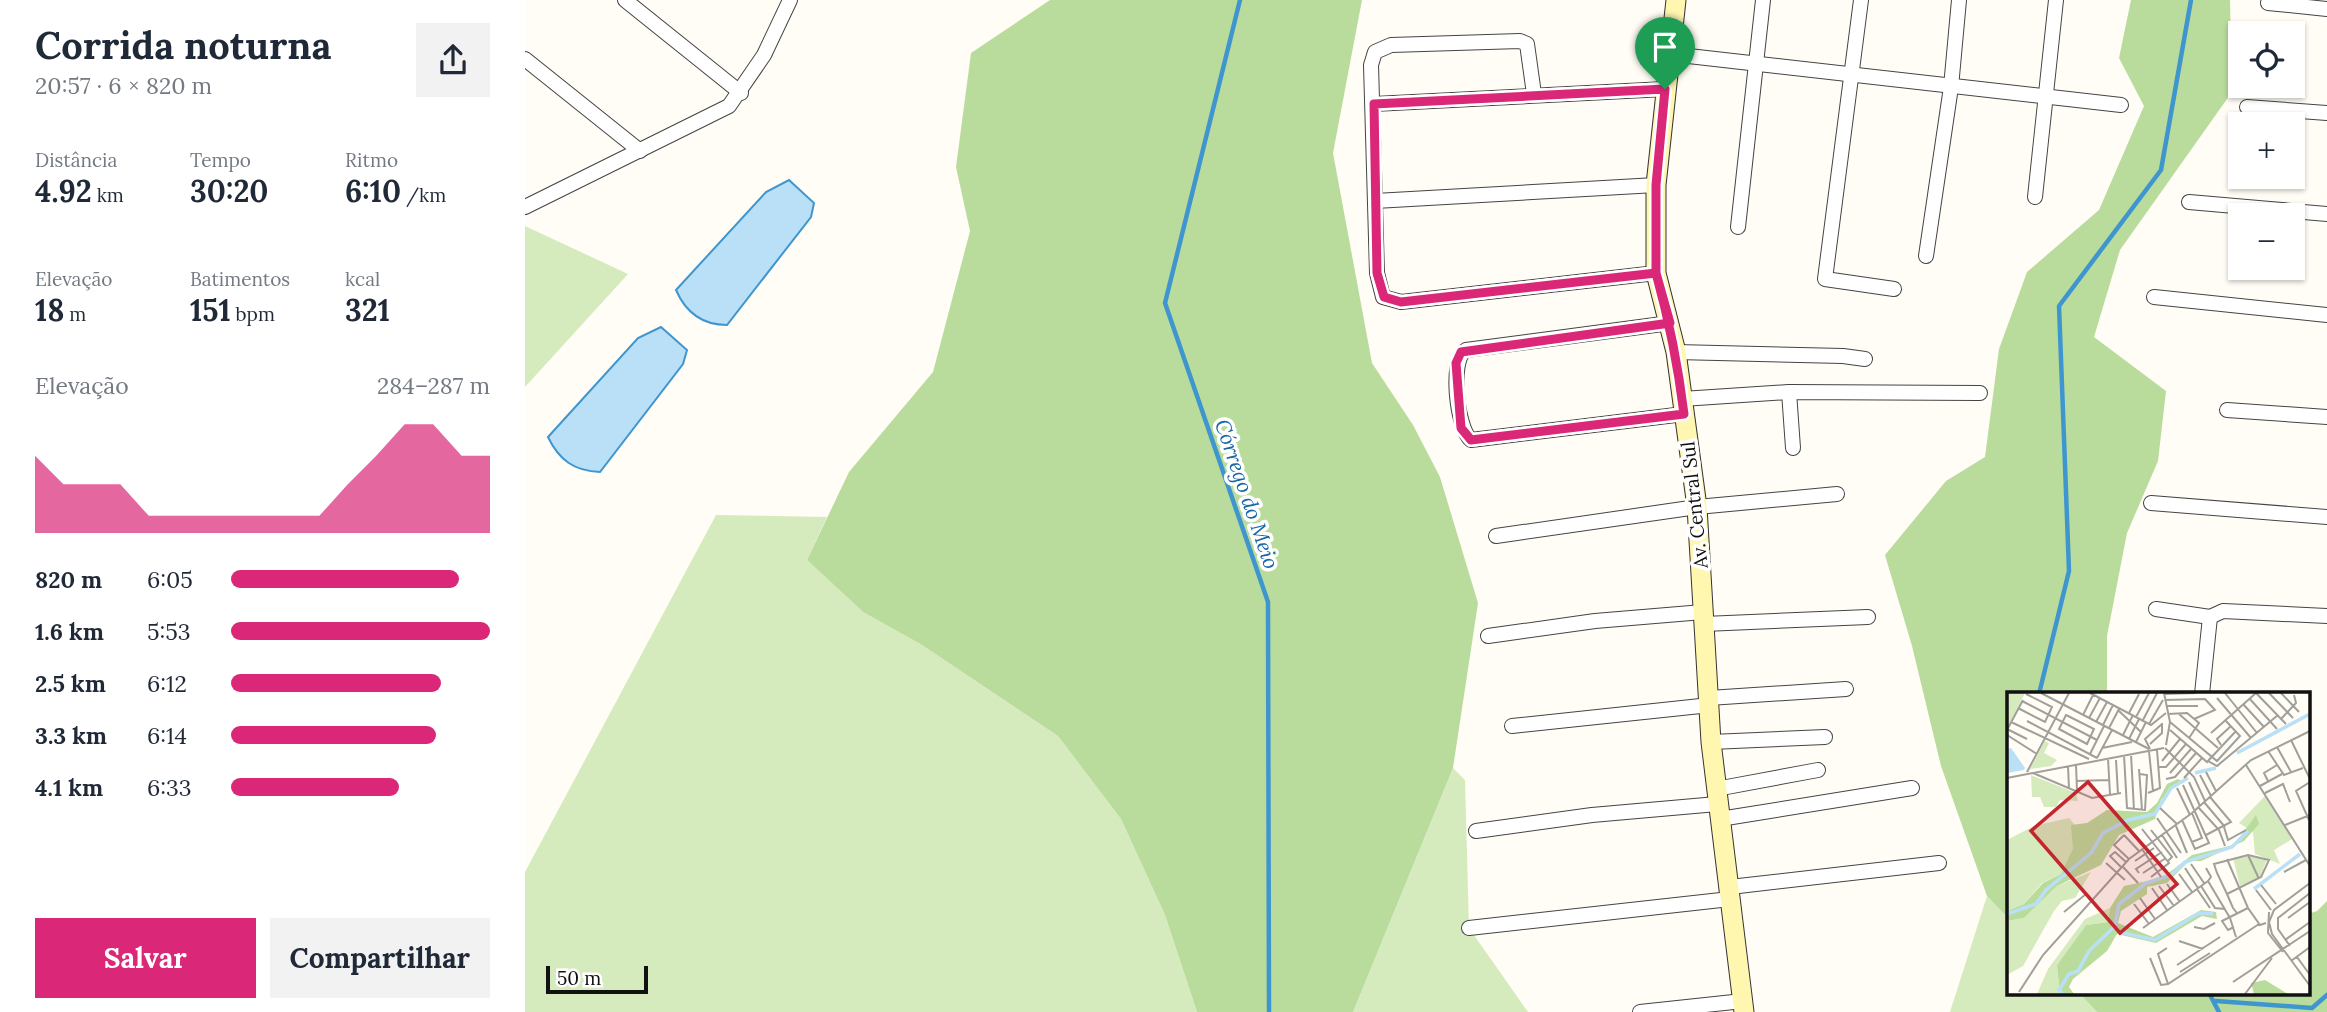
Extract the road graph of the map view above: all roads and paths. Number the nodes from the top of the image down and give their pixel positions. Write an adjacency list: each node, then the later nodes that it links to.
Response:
1 (625, 0): 16 (street)
2 (790, 0): 16 (street)
3 (1676, 0): 10 (street, Av. Central Sul)
4 (1763, 0): 12 (street)
5 (1861, 0): 13 (street)
6 (1959, 0): 14 (street)
7 (2056, 0): 18 (street)
8 (2268, 4): 9 (street)
9 (2327, 9)
10 (1671, 54): 12 (street); 15 (street, Av. Central Sul)
11 (525, 59): 23 (street)
12 (1755, 64): 13 (street); 30 (street)
13 (1853, 76): 14 (street); 33 (street)
14 (1951, 87): 18 (street); 31 (street)
15 (1665, 89): 17 (street); 24 (street, Av. Central Sul)
16 (741, 93): 23 (street)
17 (1534, 94): 19 (street); 19 (street)
18 (2048, 95): 20 (street); 25 (street)
19 (1374, 104): 26 (street)
20 (2121, 105)
21 (2247, 107): 22 (street)
22 (2327, 113)
23 (640, 151): 28 (street)
24 (1656, 185): 26 (street); 32 (street, Av. Central Sul)
25 (2035, 197)
26 (1375, 201): 32 (street)
27 (2189, 202): 29 (street)
28 (526, 205)
29 (2327, 214)
30 (1738, 227)
31 (1926, 256)
32 (1656, 273): 36 (street, Av. Central Sul)
33 (1893, 289)
34 (2154, 297): 35 (street)
35 (2327, 316)
36 (1670, 323): 37 (street, Av. Central Sul); 41 (street)
37 (1676, 352): 38 (street); 41 (street, Av. Central Sul)
38 (1865, 359)
39 (1789, 392): 40 (street); 41 (street); 44 (street)
40 (1980, 393)
41 (1683, 406): 47 (street, Av. Central Sul)
42 (2227, 410): 43 (street)
43 (2327, 417)
44 (1793, 448)
45 (1837, 494): 47 (street)
46 (2151, 503): 48 (street)
47 (1697, 508): 49 (street); 54 (street, Av. Central Sul)
48 (2327, 517)
49 (1496, 536)
50 (2156, 609): 53 (street)
51 (2327, 616): 53 (street)
52 (1868, 617): 54 (street)
53 (2210, 617): 57 (street)
54 (1704, 618): 55 (street); 58 (street, Av. Central Sul)
55 (1488, 636)
56 (1846, 689): 58 (street)
57 (2202, 692)
58 (1709, 701): 59 (street); 61 (street, Av. Central Sul)
59 (1511, 726)
60 (1825, 737): 61 (street)
61 (1711, 743): 64 (street, Av. Central Sul)
62 (1818, 770): 64 (street)
63 (1912, 788): 64 (street)
64 (1718, 804): 65 (street); 67 (street, Av. Central Sul)
65 (1476, 831)
66 (1939, 863): 67 (street)
67 (1730, 893): 68 (street); 69 (street, Av. Central Sul)
68 (1469, 928)
69 (1744, 1006): 70 (street)
70 (1640, 1012)

